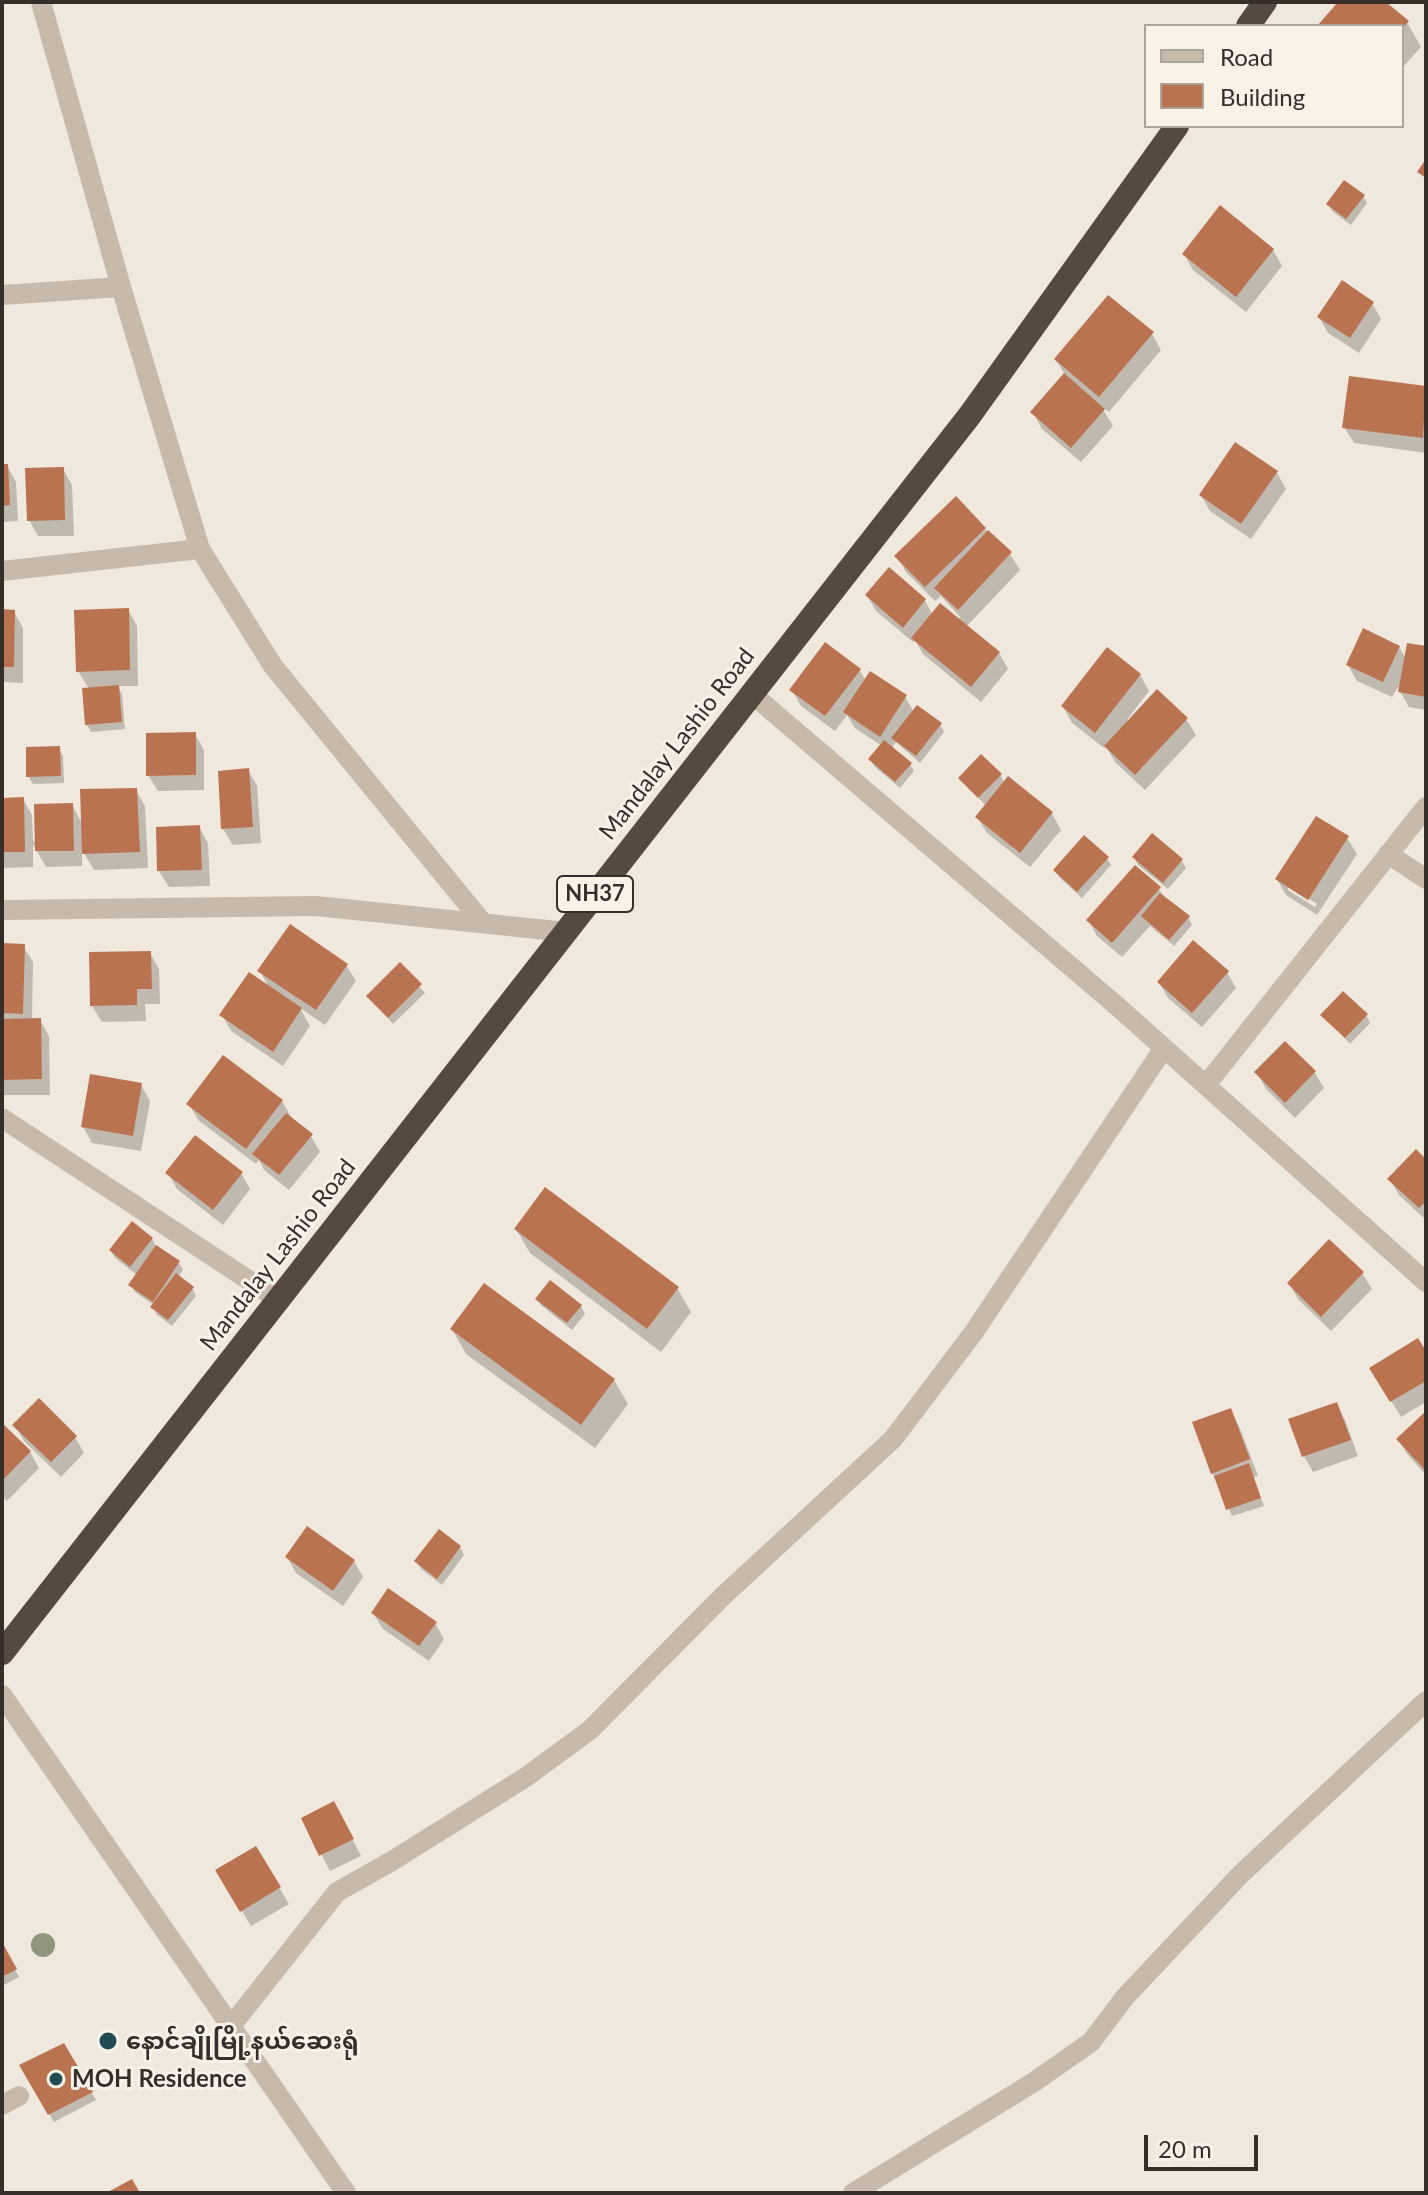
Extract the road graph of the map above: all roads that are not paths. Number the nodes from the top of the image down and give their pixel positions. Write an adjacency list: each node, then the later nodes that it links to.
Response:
1 (41, 2): 5 (street)
2 (1265, 2): 3 (highway)
3 (1249, 24)
4 (1176, 128): 9 (highway, Mandalay Lashio Road / NH37)
5 (121, 287): 6 (street); 7 (street)
6 (2, 295)
7 (200, 549): 8 (street); 14 (street)
8 (2, 571)
9 (752, 694): 15 (highway, Mandalay Lashio Road / NH37); 16 (street)
10 (1426, 807): 11 (street)
11 (1388, 854): 12 (street); 17 (street)
12 (1426, 879)
13 (2, 910): 14 (street)
14 (483, 923): 15 (street)
15 (566, 932): 20 (highway, Mandalay Lashio Road / NH37)
16 (1164, 1048): 17 (street); 24 (street)
17 (1206, 1085): 19 (street)
18 (2, 1118): 20 (street)
19 (1426, 1282)
20 (279, 1300): 21 (highway, Mandalay Lashio Road / NH37)
21 (2, 1653)
22 (2, 1695): 24 (street)
23 (1426, 1701): 26 (street)
24 (231, 2026): 25 (street)
25 (346, 2193)
26 (853, 2193)

